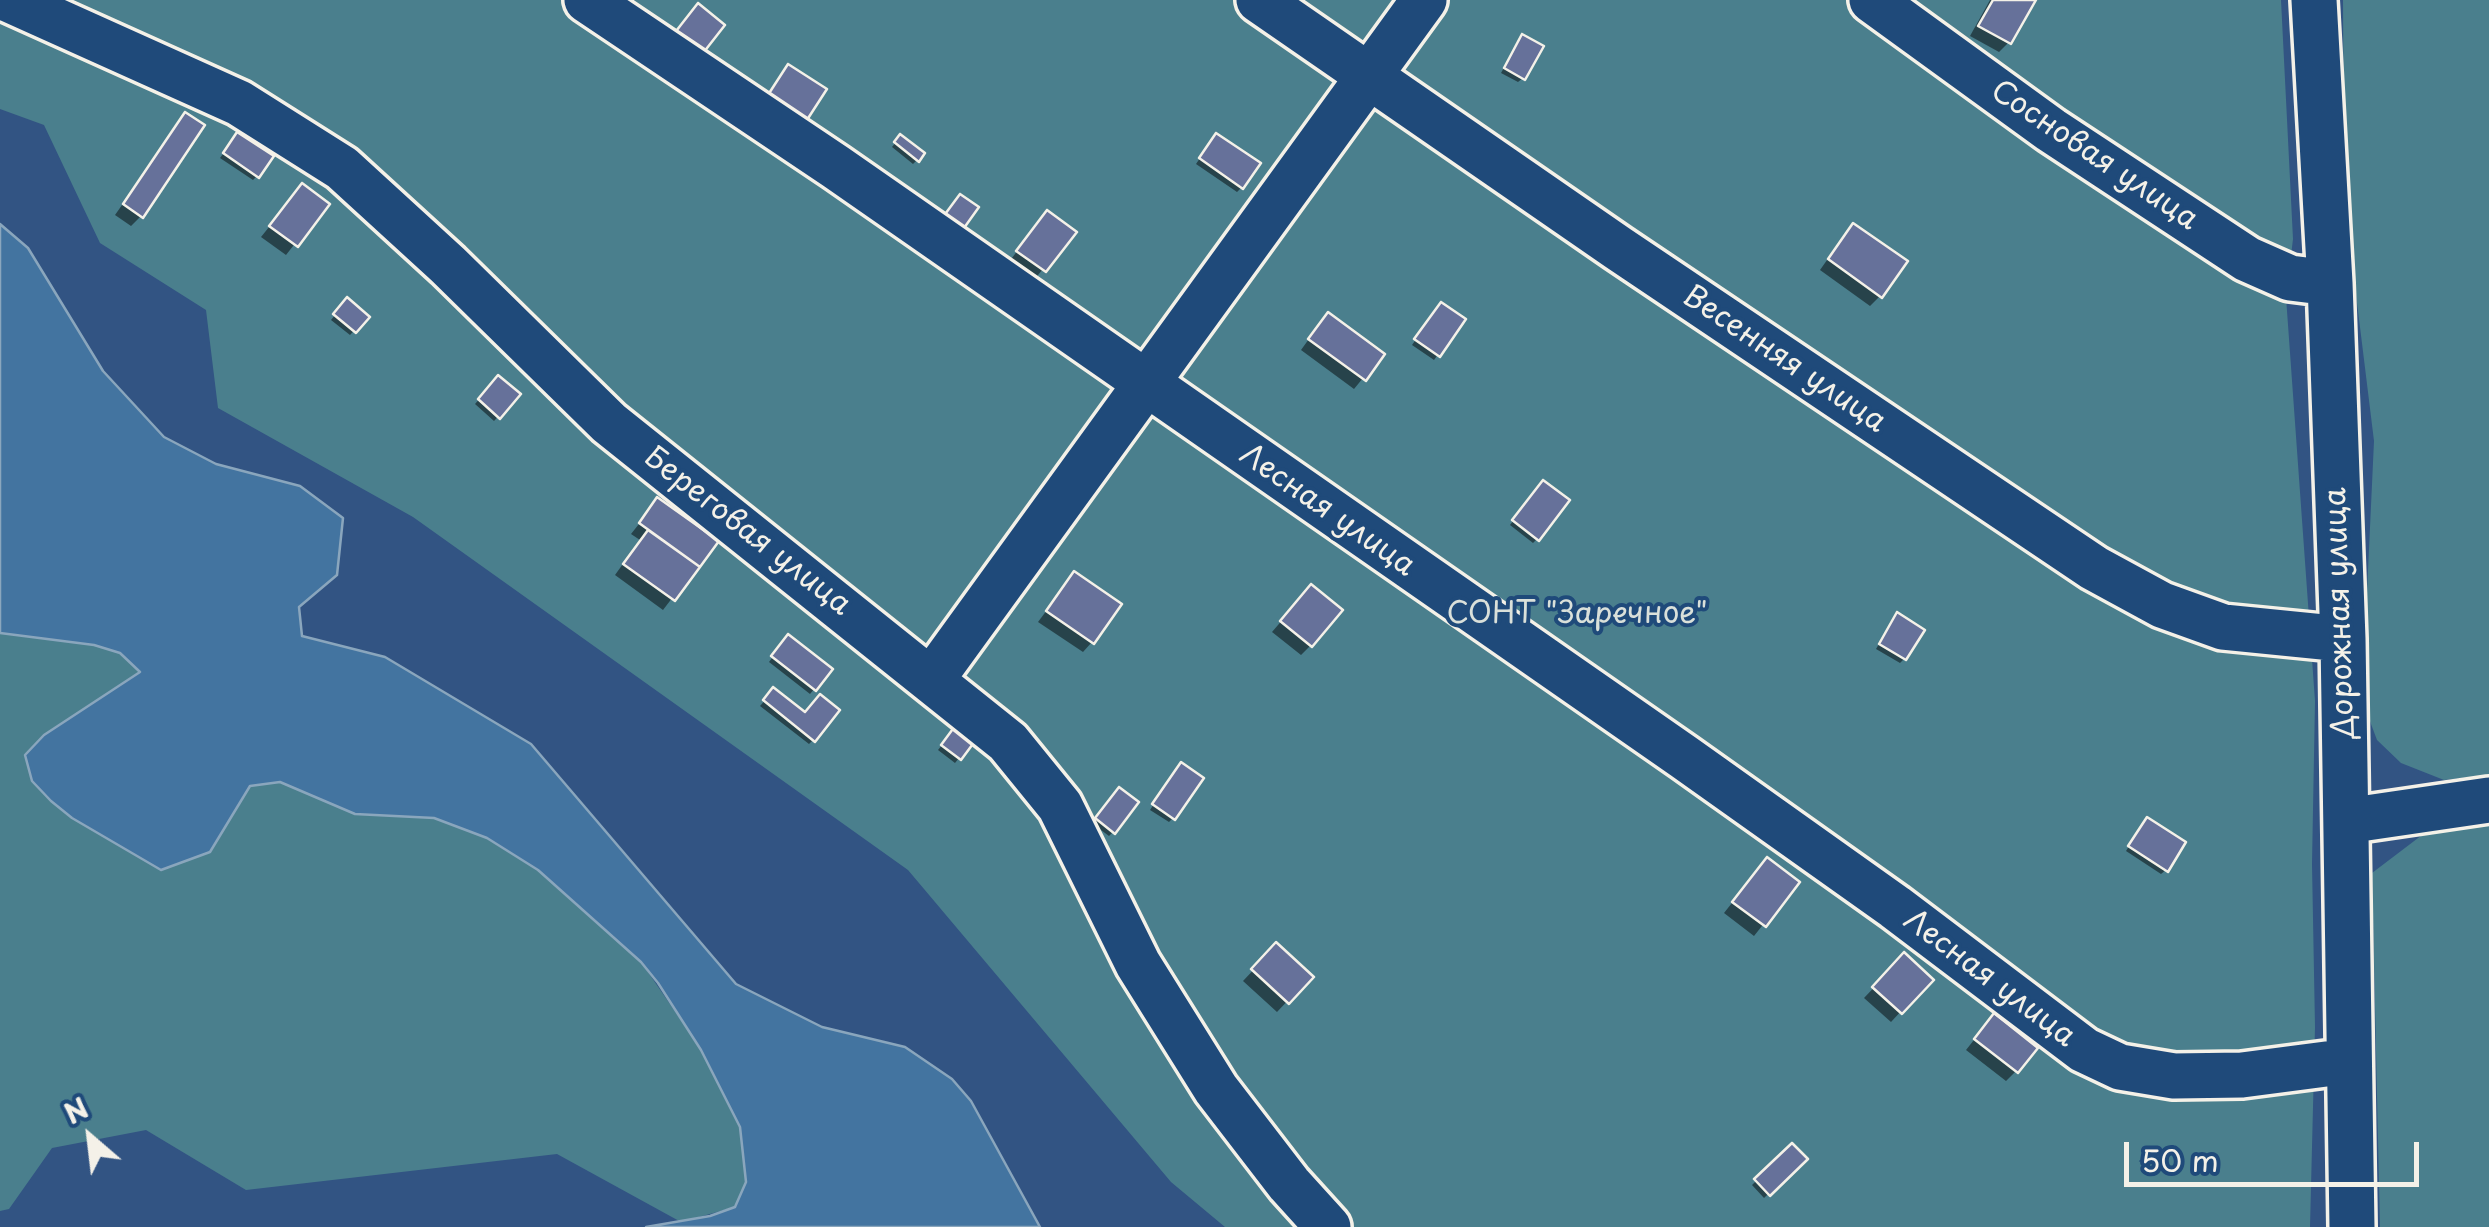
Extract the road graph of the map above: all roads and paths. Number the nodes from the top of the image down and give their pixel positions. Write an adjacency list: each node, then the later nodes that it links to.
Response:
1 (10, 0): 11 (street, Береговая улица)
2 (587, 0): 9 (street, Лесная улица)
3 (1260, 0): 7 (street, Весенняя улица)
4 (1424, 0): 7 (street)
5 (1872, 0): 8 (street, Сосновая улица)
6 (2314, 0): 8 (street, Дорожная улица)
7 (1369, 77): 9 (street); 10 (street, Весенняя улица)
8 (2330, 283): 10 (street, Дорожная улица)
9 (1146, 384): 11 (street); 14 (street, Лесная улица)
10 (2342, 639): 13 (street, Дорожная улица)
11 (932, 679): 15 (street, Береговая улица)
12 (2489, 800): 13 (street)
13 (2346, 821): 14 (street, Дорожная улица)
14 (2349, 1061): 16 (street, Дорожная улица)
15 (1328, 1227)
16 (2352, 1227)

